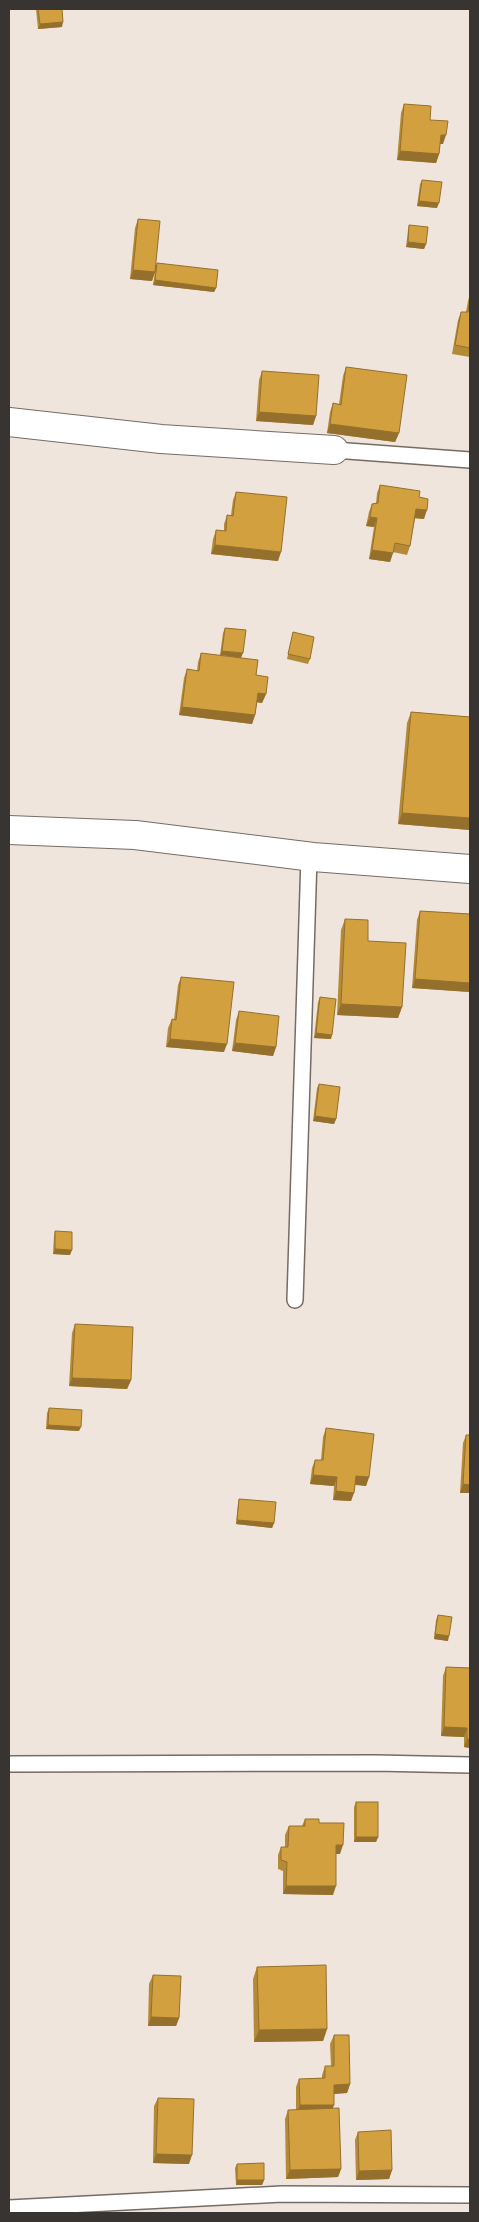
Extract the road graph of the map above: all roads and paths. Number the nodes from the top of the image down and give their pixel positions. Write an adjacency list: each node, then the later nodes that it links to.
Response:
1 (9, 422): 2 (street)
2 (334, 450): 3 (lane)
3 (470, 460)
4 (9, 830): 5 (street)
5 (309, 857): 6 (street); 7 (lane)
6 (470, 869)
7 (295, 1300)
8 (9, 1764): 9 (lane)
9 (470, 1764)
10 (470, 2195): 11 (lane)
11 (9, 2208)

